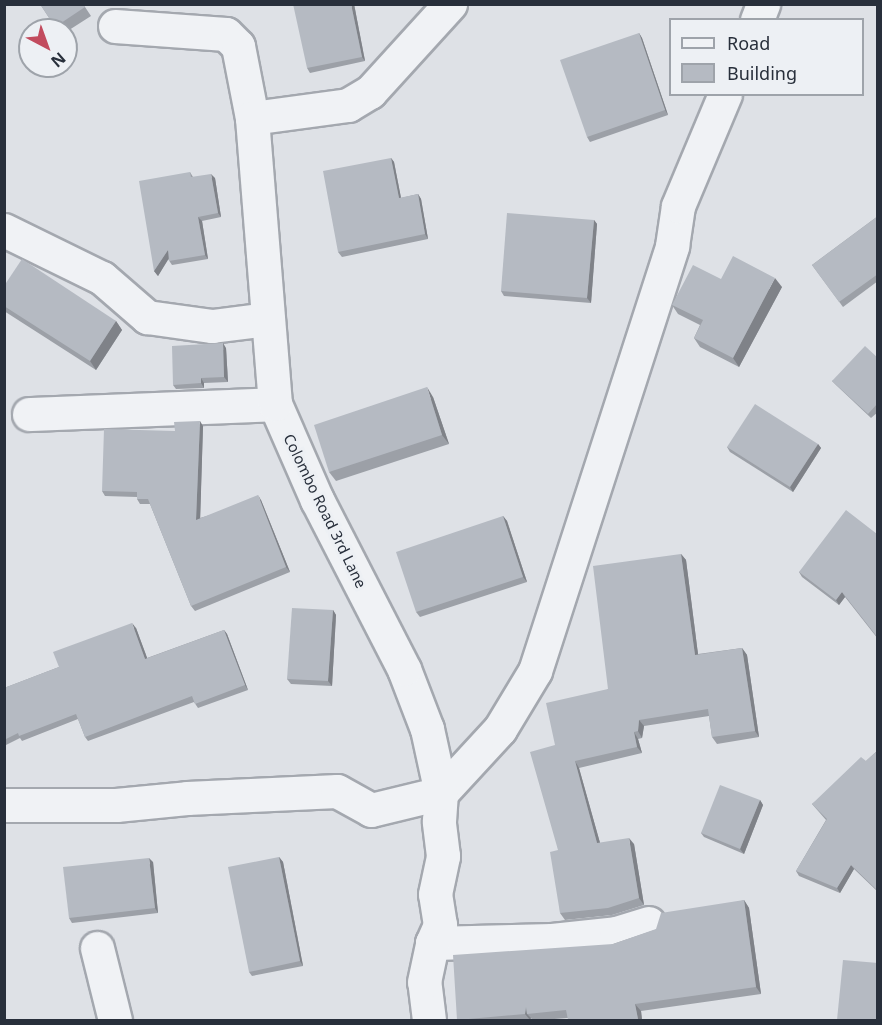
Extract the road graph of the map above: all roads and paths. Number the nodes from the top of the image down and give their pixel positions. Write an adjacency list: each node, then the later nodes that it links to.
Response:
1 (450, 4): 4 (street)
2 (115, 26): 4 (street, Colombo Road 3rd Lane)
3 (724, 96): 9 (street)
4 (252, 118): 6 (street, Colombo Road 3rd Lane)
5 (4, 230): 6 (street)
6 (267, 319): 7 (street, Colombo Road 3rd Lane)
7 (275, 404): 8 (street); 9 (street, Colombo Road 3rd Lane)
8 (29, 414)
9 (441, 793): 10 (street); 12 (street, Colombo Road 3rd Lane)
10 (4, 805)
11 (648, 923): 12 (street)
12 (432, 943): 15 (street, Colombo Road 3rd Lane)
13 (98, 948): 14 (street)
14 (115, 1020)
15 (429, 1020)

